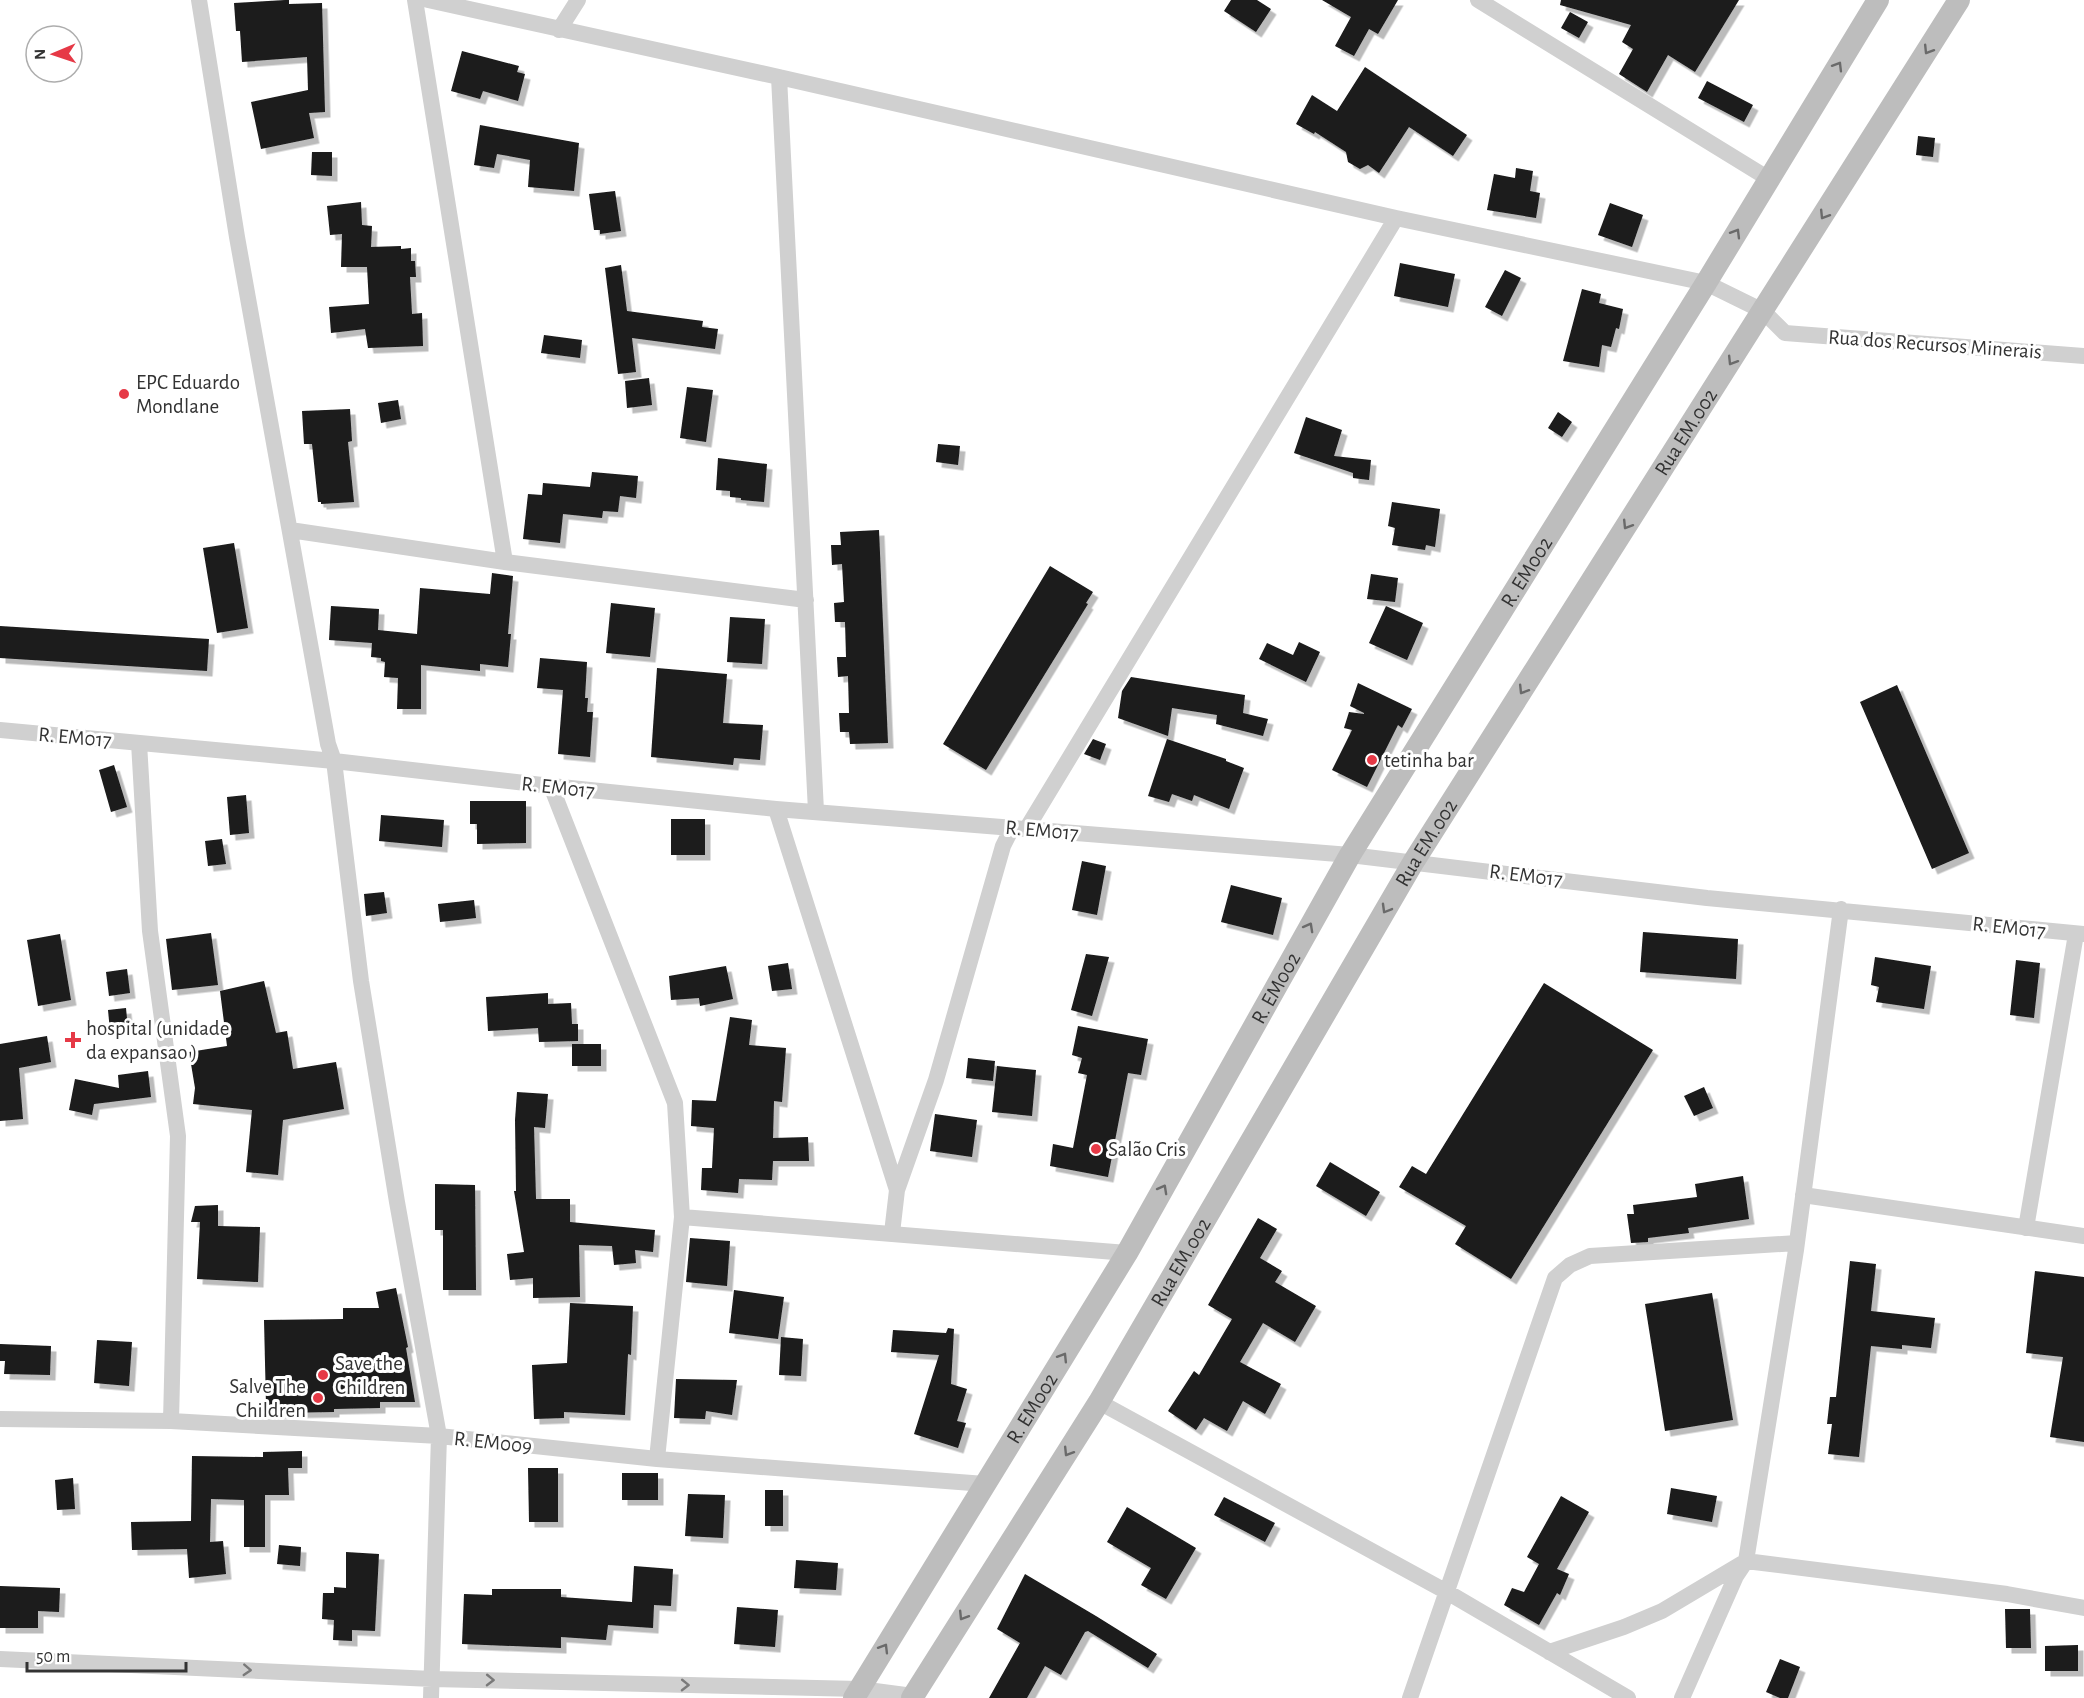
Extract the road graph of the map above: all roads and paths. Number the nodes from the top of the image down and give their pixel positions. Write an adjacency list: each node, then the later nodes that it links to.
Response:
1 (199, 0): 15 (street)
2 (416, 0): 16 (street)
3 (428, 0): 8 (street)
4 (578, 0): 8 (street)
5 (1478, 0): 10 (street)
6 (1878, 0): 10 (street, one-way to 6)
7 (1959, 0): 13 (street, Rua EM.002, one-way to 13)
8 (559, 30): 9 (street)
9 (778, 77): 11 (street); 17 (street)
10 (1769, 179): 12 (street, one-way to 10)
11 (1396, 218): 12 (street); 24 (street)
12 (1706, 283): 13 (street); 25 (street, R. EM002)
13 (1763, 311): 14 (street, Rua dos Recursos Minerais); 26 (street, Rua EM.002, one-way to 26)
14 (2084, 356)
15 (290, 530): 16 (street); 20 (street)
16 (505, 562): 17 (street)
17 (806, 600): 23 (street)
18 (0, 730): 19 (street, R. EM017)
19 (139, 743): 20 (street, R. EM017); 39 (street)
20 (334, 761): 21 (street, R. EM017); 40 (street)
21 (551, 786): 22 (street, R. EM017); 31 (street)
22 (776, 808): 23 (street, R. EM017); 29 (street)
23 (816, 811): 24 (street, R. EM017)
24 (1019, 828): 25 (street, R. EM017); 29 (street)
25 (1350, 855): 26 (street, R. EM017); 36 (street, R. EM002, one-way to 25)
26 (1414, 861): 27 (street, R. EM017); 37 (street, Rua EM.002, one-way to 37)
27 (1841, 909): 28 (street, R. EM017); 30 (street)
28 (2080, 934): 32 (street)
29 (897, 1190): 33 (street)
30 (1803, 1195): 32 (street); 35 (street)
31 (682, 1216): 33 (street); 41 (street)
32 (2026, 1228): 34 (street)
33 (892, 1233): 36 (street)
34 (2084, 1236)
35 (1797, 1243): 43 (street); 44 (street)
36 (1127, 1253): 42 (street, R. EM002, one-way to 36)
37 (1099, 1402): 44 (street); 50 (street, Rua EM.002, one-way to 50)
38 (0, 1419): 39 (street, R. EM009)
39 (171, 1420): 40 (street, R. EM009)
40 (439, 1436): 41 (street, R. EM009); 48 (street)
41 (657, 1459): 42 (street, R. EM009)
42 (985, 1484): 49 (street, R. EM002, one-way to 42)
43 (1746, 1561): 45 (street); 46 (street); 54 (street)
44 (1447, 1592): 46 (street); 52 (street)
45 (2084, 1608)
46 (1549, 1652): 53 (street)
47 (0, 1659): 48 (street, one-way to 48)
48 (432, 1679): 49 (street, one-way to 49); 51 (street)
49 (857, 1693): 50 (street)
50 (912, 1697)
51 (431, 1698)
52 (1410, 1698)
53 (1628, 1698)
54 (1682, 1698)

